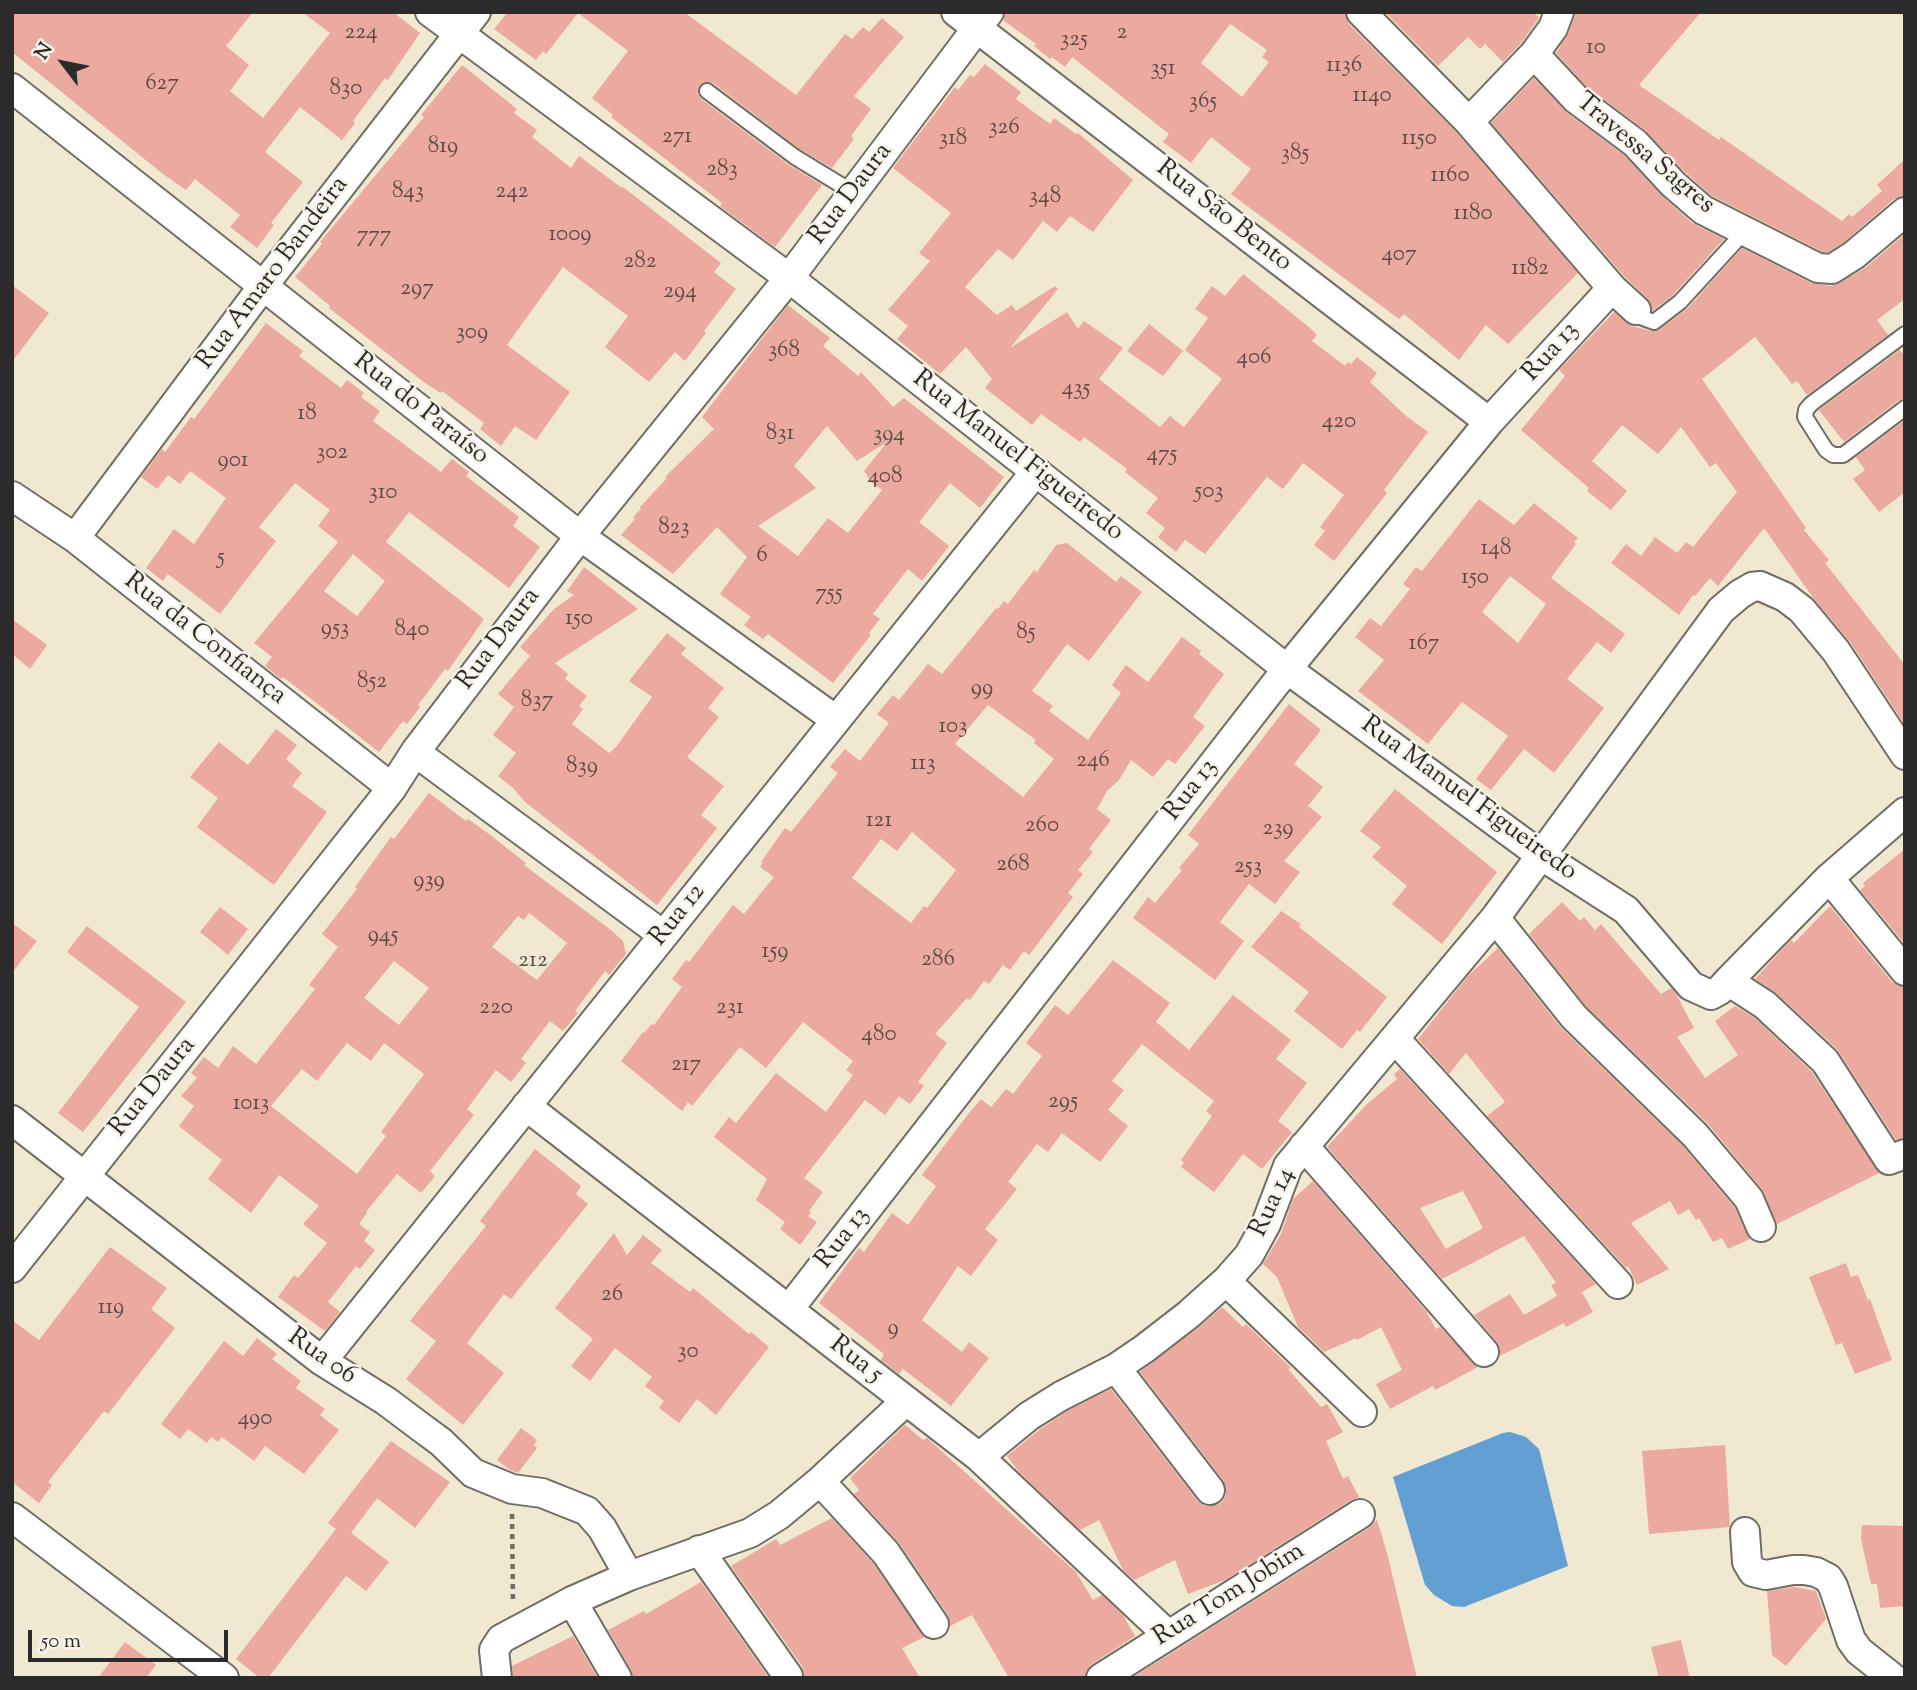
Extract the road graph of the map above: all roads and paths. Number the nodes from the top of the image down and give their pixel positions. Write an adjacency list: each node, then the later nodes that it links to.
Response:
1 (430, 12): 6 (street, Rua Manuel Figueiredo)
2 (476, 12): 6 (street, Rua Amaro Bandeira)
3 (1361, 12): 10 (street)
4 (1559, 12): 7 (street)
5 (974, 18): 11 (street, Rua Daura); 20 (street, Rua São Bento)
6 (458, 35): 14 (street, Rua Manuel Figueiredo); 15 (street, Rua Amaro Bandeira)
7 (1534, 54): 10 (street); 13 (street, Travessa Sagres)
8 (12, 88): 15 (street, Rua do Paraíso)
9 (707, 91): 11 (lane)
10 (1469, 122): 16 (street)
11 (854, 193): 14 (street, Rua Daura)
12 (1905, 212): 13 (street, Travessa Sagres)
13 (1745, 231): 17 (lane)
14 (789, 278): 21 (street, Rua Manuel Figueiredo); 23 (street, Rua Daura)
15 (263, 286): 23 (street, Rua do Paraíso); 24 (street, Rua Amaro Bandeira)
16 (1612, 288): 17 (street); 20 (street, Rua 13)
17 (1636, 310)
18 (1905, 334): 19 (lane)
19 (1905, 408)
20 (1489, 422): 25 (street, Rua 13)
21 (1035, 471): 25 (street, Rua Manuel Figueiredo); 26 (street, Rua 12)
22 (12, 496): 24 (street, Rua da Confiança)
23 (580, 536): 26 (street, Rua do Paraíso); 27 (street, Rua Daura)
24 (75, 538): 29 (street, Rua da Confiança)
25 (1287, 669): 31 (street, Rua Manuel Figueiredo); 47 (street, Rua 13)
26 (836, 720): 34 (street, Rua 12)
27 (415, 752): 29 (street, Rua Daura); 34 (street)
28 (1905, 755): 31 (street, Rua 14)
29 (392, 788): 42 (street, Rua Daura)
30 (1905, 812): 32 (street)
31 (1542, 856): 33 (street, Rua 14); 36 (street, Rua Manuel Figueiredo)
32 (1829, 878): 35 (street); 36 (street)
33 (1495, 918): 37 (street, Rua 14); 43 (street)
34 (663, 935): 38 (street, Rua 12)
35 (1905, 971)
36 (1728, 981): 41 (street)
37 (1395, 1039): 40 (street, Rua 14); 46 (street)
38 (526, 1106): 47 (street, Rua 5); 49 (street, Rua 12)
39 (12, 1121): 42 (street, Rua 06)
40 (1304, 1146): 45 (street, Rua 14); 48 (street)
41 (1905, 1154)
42 (84, 1175): 44 (street, Rua Daura); 49 (street, Rua 06)
43 (1761, 1227)
44 (12, 1268)
45 (1226, 1281): 50 (street, Rua 14); 52 (street)
46 (1618, 1284)
47 (789, 1309): 51 (street, Rua 5)
48 (1484, 1352)
49 (322, 1361): 55 (street, Rua 06)
50 (1116, 1368): 53 (street, Rua 14); 56 (street)
51 (906, 1401): 53 (street, Rua 5); 54 (street)
52 (1362, 1412)
53 (979, 1457): 64 (street, Rua 5)
54 (820, 1481): 60 (street); 63 (street)
55 (512, 1489): 61 (street, Rua 06); 65 (path)
56 (1210, 1490)
57 (1360, 1514): 64 (street, Rua Tom Jobim)
58 (12, 1517): 68 (street)
59 (1745, 1532): 72 (street)
60 (699, 1550): 61 (street); 67 (street)
61 (629, 1576): 62 (street)
62 (572, 1601): 65 (street); 70 (street)
63 (934, 1624)
64 (1168, 1635): 71 (street, Rua Tom Jobim)
65 (503, 1641): 69 (street)
66 (1905, 1671): 72 (street)
67 (788, 1676)
68 (224, 1678)
69 (497, 1678)
70 (617, 1678)
71 (1101, 1678)
72 (1893, 1678)

